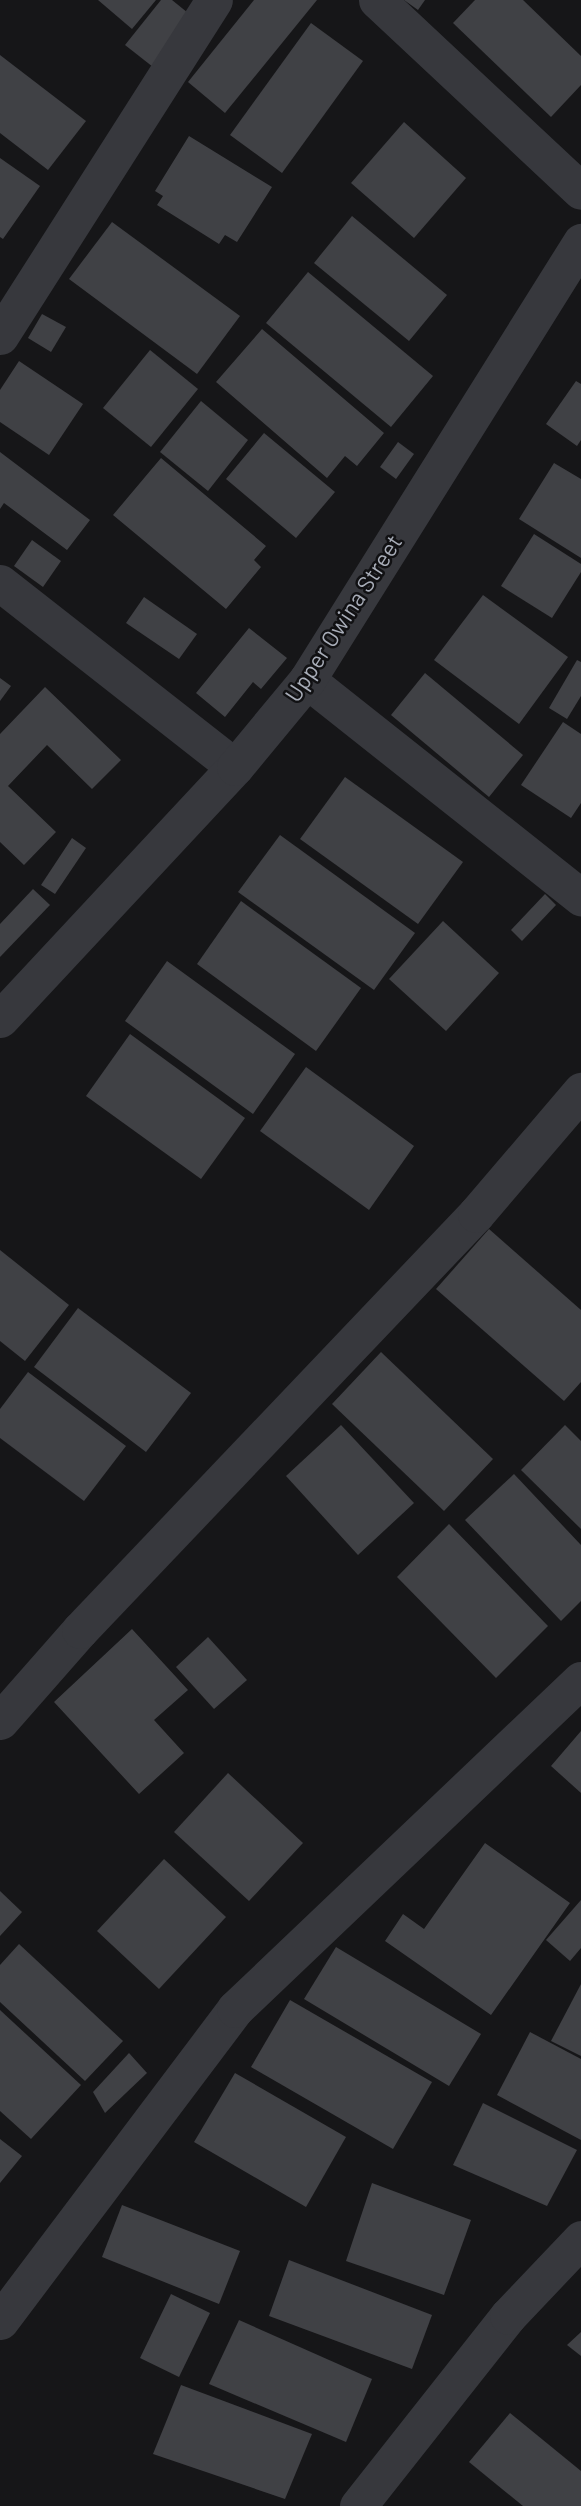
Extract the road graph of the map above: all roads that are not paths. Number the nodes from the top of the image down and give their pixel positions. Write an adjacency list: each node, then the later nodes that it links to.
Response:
1 (214, 0): 5 (street)
2 (377, 0): 3 (street)
3 (581, 191)
4 (581, 242): 7 (street, Upper Owina Street)
5 (0, 336)
6 (0, 583): 8 (street)
7 (307, 680): 8 (street, Upper Owina Street); 9 (street)
8 (235, 767): 10 (street, Upper Owina Street)
9 (581, 897)
10 (0, 1019)
11 (581, 1091): 13 (street)
12 (581, 1680): 15 (street)
13 (0, 1721)
14 (581, 2239): 16 (street)
15 (0, 2321)
16 (358, 2506)

